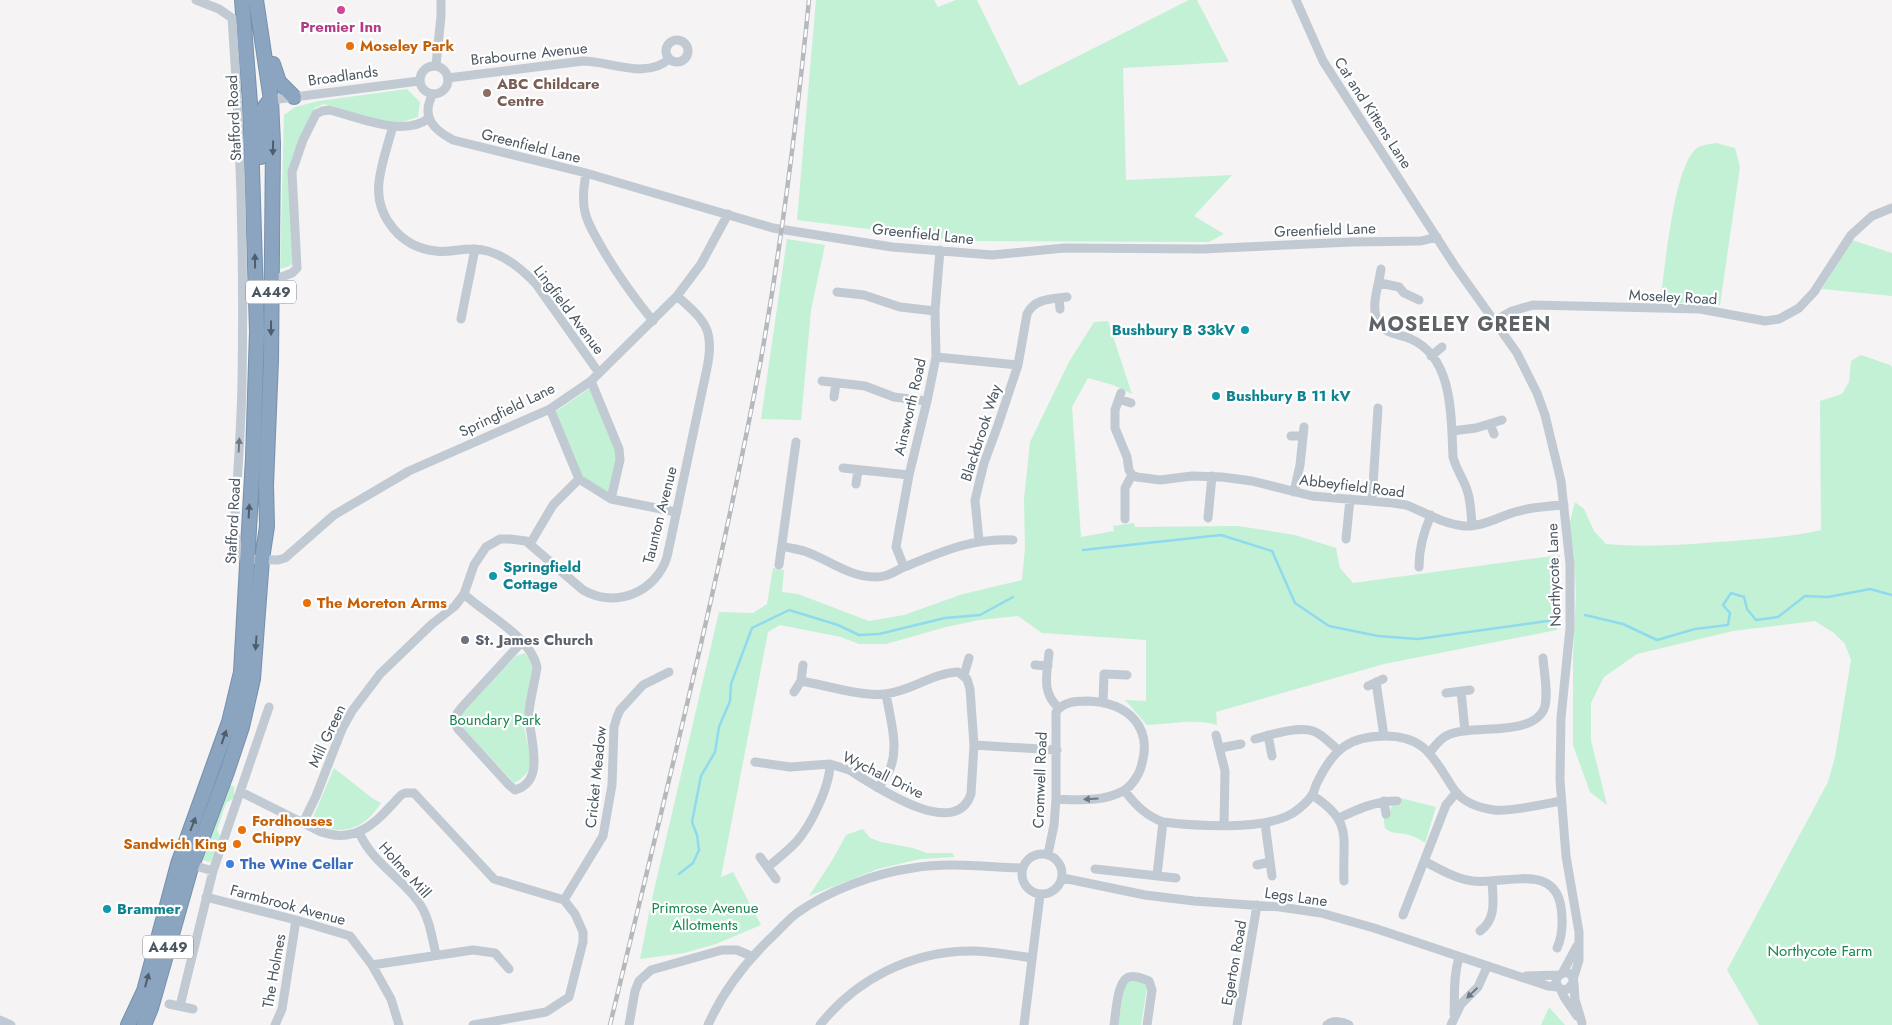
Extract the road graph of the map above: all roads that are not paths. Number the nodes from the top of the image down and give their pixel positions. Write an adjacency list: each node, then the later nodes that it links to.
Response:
1 (196, 0): 13 (street)
2 (242, 0): 13 (highway, Stafford Road / A449)
3 (441, 0): 7 (street)
4 (1296, 0): 20 (street, Cat and Kittens Lane)
5 (256, 2): 11 (highway); 12 (highway, Stafford Road / A449); 13 (highway)
6 (669, 59): 8 (street, Brabourne Avenue)
7 (436, 66): 8 (street); 9 (street)
8 (448, 78): 10 (street)
9 (420, 81): 10 (street); 11 (street, Broadlands)
10 (433, 94): 14 (street)
11 (294, 97): 12 (street, Broadlands)
12 (271, 100): 13 (highway); 17 (highway); 24 (highway, Stafford Road / A449, one-way to 24)
13 (243, 104): 17 (highway, Stafford Road / A449); 82 (street, one-way to 13)
14 (429, 118): 15 (street); 16 (street, Greenfield Lane)
15 (393, 126): 21 (street, Lingfield Avenue); 24 (street)
16 (586, 174): 19 (street, Greenfield Lane); 32 (street)
17 (254, 206): 82 (highway, Stafford Road / A449, one-way to 17)
18 (1892, 208): 33 (street, Moseley Road)
19 (728, 214): 22 (street, Greenfield Lane); 27 (street, Springfield Lane)
20 (1437, 237): 22 (street, Greenfield Lane); 33 (street, Northycote Lane)
21 (475, 249): 31 (street); 38 (street, Lingfield Avenue)
22 (940, 250): 30 (street, Ainsworth Road)
23 (1381, 269): 25 (street)
24 (271, 281): 62 (highway, Stafford Road / A449, one-way to 62)
25 (1380, 283): 28 (street); 35 (street)
26 (837, 292): 30 (street)
27 (677, 296): 32 (street, Springfield Lane); 70 (street, Taunton Avenue)
28 (1419, 300)
29 (1060, 309): 37 (street, Blackbrook Way)
30 (935, 311): 36 (street, Ainsworth Road)
31 (461, 319)
32 (653, 321): 38 (street, Springfield Lane)
33 (1495, 321): 67 (street, Northycote Lane)
34 (1442, 347): 35 (street)
35 (1431, 356): 50 (street)
36 (936, 357): 37 (street, Blackbrook Way); 43 (street, Ainsworth Road)
37 (1018, 365): 77 (street, Blackbrook Way)
38 (599, 373): 39 (street, Springfield Lane)
39 (591, 380): 46 (street, Springfield Lane); 64 (street)
40 (822, 381): 41 (street)
41 (836, 383): 42 (street); 43 (street)
42 (834, 397)
43 (927, 401): 57 (street, Ainsworth Road)
44 (1130, 403): 58 (street)
45 (1378, 408): 66 (street)
46 (550, 409): 60 (street); 83 (street, Springfield Lane)
47 (1502, 420): 48 (street)
48 (1490, 424): 50 (street); 51 (street)
49 (1304, 427): 53 (street)
50 (1452, 431): 74 (street)
51 (1494, 434)
52 (1291, 436): 53 (street)
53 (1303, 436): 63 (street)
54 (796, 442): 79 (street)
55 (843, 468): 56 (street)
56 (858, 470): 57 (street); 61 (street)
57 (909, 475): 85 (street, Ainsworth Road)
58 (1132, 475): 59 (street, Abbeyfield Road); 72 (street)
59 (1212, 476): 63 (street, Abbeyfield Road); 68 (street)
60 (579, 479): 64 (street); 78 (street)
61 (856, 484)
62 (266, 485): 82 (highway); 83 (highway, Stafford Road / A449)
63 (1294, 492): 65 (street, Abbeyfield Road)
64 (611, 499): 70 (street)
65 (1350, 499): 66 (street, Abbeyfield Road); 75 (street)
66 (1372, 501): 71 (street, Abbeyfield Road)
67 (1564, 504): 74 (street, Abbeyfield Road); 132 (street, Northycote Lane)
68 (1208, 507): 69 (street); 73 (street)
69 (1219, 507)
70 (676, 512): 78 (street, Taunton Avenue)
71 (1431, 515): 74 (street, Abbeyfield Road); 80 (street)
72 (1125, 518)
73 (1208, 518)
74 (1472, 526)
75 (1346, 538)
76 (1013, 540): 77 (street)
77 (979, 541): 85 (street)
78 (530, 544): 87 (street, Taunton Avenue)
79 (782, 546): 84 (street); 85 (street)
80 (1420, 548): 81 (street); 86 (street)
81 (1431, 549)
82 (247, 560): 83 (street, Springfield Lane); 88 (highway, Stafford Road / A449)
83 (262, 560): 88 (highway); 144 (highway, Stafford Road / A449, one-way to 144)
84 (779, 564)
85 (904, 567)
86 (1419, 567)
87 (464, 594): 89 (street); 90 (street, Taunton Avenue)
88 (244, 635): 158 (highway, Stafford Road / A449, one-way to 88)
89 (522, 642): 89 (street)
90 (408, 646): 136 (street, Mill Green)
91 (1049, 653): 96 (street)
92 (968, 658): 99 (street, Wychall Drive)
93 (1543, 658): 110 (street)
94 (803, 665): 100 (street)
95 (1035, 665): 96 (street)
96 (1048, 666): 109 (street)
97 (669, 672): 160 (street, Cricket Meadow)
98 (1127, 675): 107 (street)
99 (964, 676): 106 (street); 116 (street, Wychall Drive)
100 (801, 680): 103 (street); 106 (street)
101 (1375, 682): 113 (street)
102 (1470, 690): 104 (street)
103 (794, 692)
104 (1461, 692): 105 (street); 110 (street)
105 (1446, 693)
106 (886, 694): 124 (street)
107 (1102, 703): 109 (street); 125 (street)
108 (269, 707): 126 (street)
109 (1060, 707): 118 (street, Cromwell Road)
110 (1465, 730): 120 (street)
111 (1216, 735): 117 (street)
112 (1268, 735): 114 (street); 119 (street); 121 (street)
113 (1384, 736): 119 (street); 120 (street)
114 (1255, 739)
115 (1241, 744): 117 (street)
116 (974, 745): 118 (street); 124 (street, Wychall Drive)
117 (1220, 748): 138 (street)
118 (1057, 750): 129 (street, Cromwell Road)
119 (1338, 750): 128 (street)
120 (1430, 752): 127 (street)
121 (1272, 756)
122 (755, 762): 123 (street, Wychall Drive)
123 (830, 764): 124 (street, Wychall Drive); 146 (street)
124 (878, 788)
125 (1125, 791): 129 (street, one-way to 129); 135 (street)
126 (241, 792): 136 (street); 149 (street)
127 (1456, 793): 132 (street); 143 (street)
128 (1312, 795): 134 (street); 137 (street)
129 (1056, 799): 140 (street, Cromwell Road)
130 (1384, 801): 131 (street); 133 (street); 134 (street)
131 (1397, 801)
132 (1561, 801): 165 (street, Northycote Lane)
133 (1386, 814)
134 (1339, 818): 155 (street)
135 (1163, 822): 138 (street); 150 (street)
136 (304, 823): 139 (street)
137 (1265, 823): 138 (street); 142 (street)
138 (1224, 825)
139 (359, 832): 160 (street); 167 (street, Holme Mill)
140 (1048, 854): 147 (street); 152 (street)
141 (760, 857): 146 (street)
142 (1270, 862): 145 (street); 151 (street)
143 (1424, 862): 156 (street); 162 (street)
144 (192, 865): 149 (street); 158 (highway); 186 (highway, Stafford Road / A449)
145 (1257, 866)
146 (768, 867): 154 (street)
147 (1023, 868): 157 (street); 168 (street)
148 (1095, 869): 150 (street)
149 (214, 871): 159 (street)
150 (1157, 875): 153 (street)
151 (1272, 876)
152 (1063, 878): 157 (street); 161 (street, Legs Lane)
153 (1176, 878)
154 (776, 879)
155 (1344, 881)
156 (1492, 881): 164 (street); 166 (street)
157 (1040, 894): 169 (street)
158 (168, 897): 185 (highway, Stafford Road / A449, one-way to 158)
159 (206, 897): 163 (street, Farmbrook Avenue); 179 (street)
160 (564, 900): 189 (street)
161 (1257, 905): 170 (street, Legs Lane); 196 (street, Egerton Road)
162 (1403, 915)
163 (296, 920): 171 (street, Farmbrook Avenue); 187 (street, The Holmes)
164 (1480, 931)
165 (1579, 943): 174 (street); 176 (street, Northycote Lane)
166 (1556, 948)
167 (436, 955): 171 (street); 173 (street)
168 (751, 956): 190 (street); 191 (street)
169 (1032, 958): 192 (street); 193 (street)
170 (1459, 958): 172 (street, Legs Lane); 182 (street)
171 (372, 965): 188 (street, Farmbrook Avenue)
172 (1487, 967): 175 (street, Legs Lane); 182 (street, one-way to 182)
173 (509, 969)
174 (1561, 974): 175 (street, Legs Lane); 176 (street); 177 (street)
175 (1518, 976): 177 (street, Legs Lane)
176 (1573, 981): 177 (street); 183 (street)
177 (1559, 988): 183 (street)
178 (169, 1004): 179 (street)
179 (180, 1006): 180 (street)
180 (193, 1008)
181 (0, 1020): 184 (street)
182 (1452, 1021)
183 (1583, 1024)
184 (11, 1025)
185 (128, 1025)
186 (144, 1025)
187 (275, 1025)
188 (400, 1025)
189 (473, 1025)
190 (629, 1025)
191 (708, 1025)
192 (820, 1025)
193 (1024, 1025)
194 (1114, 1025): 195 (street)
195 (1147, 1025)
196 (1237, 1025)
197 (1327, 1025): 198 (street)
198 (1349, 1025)

